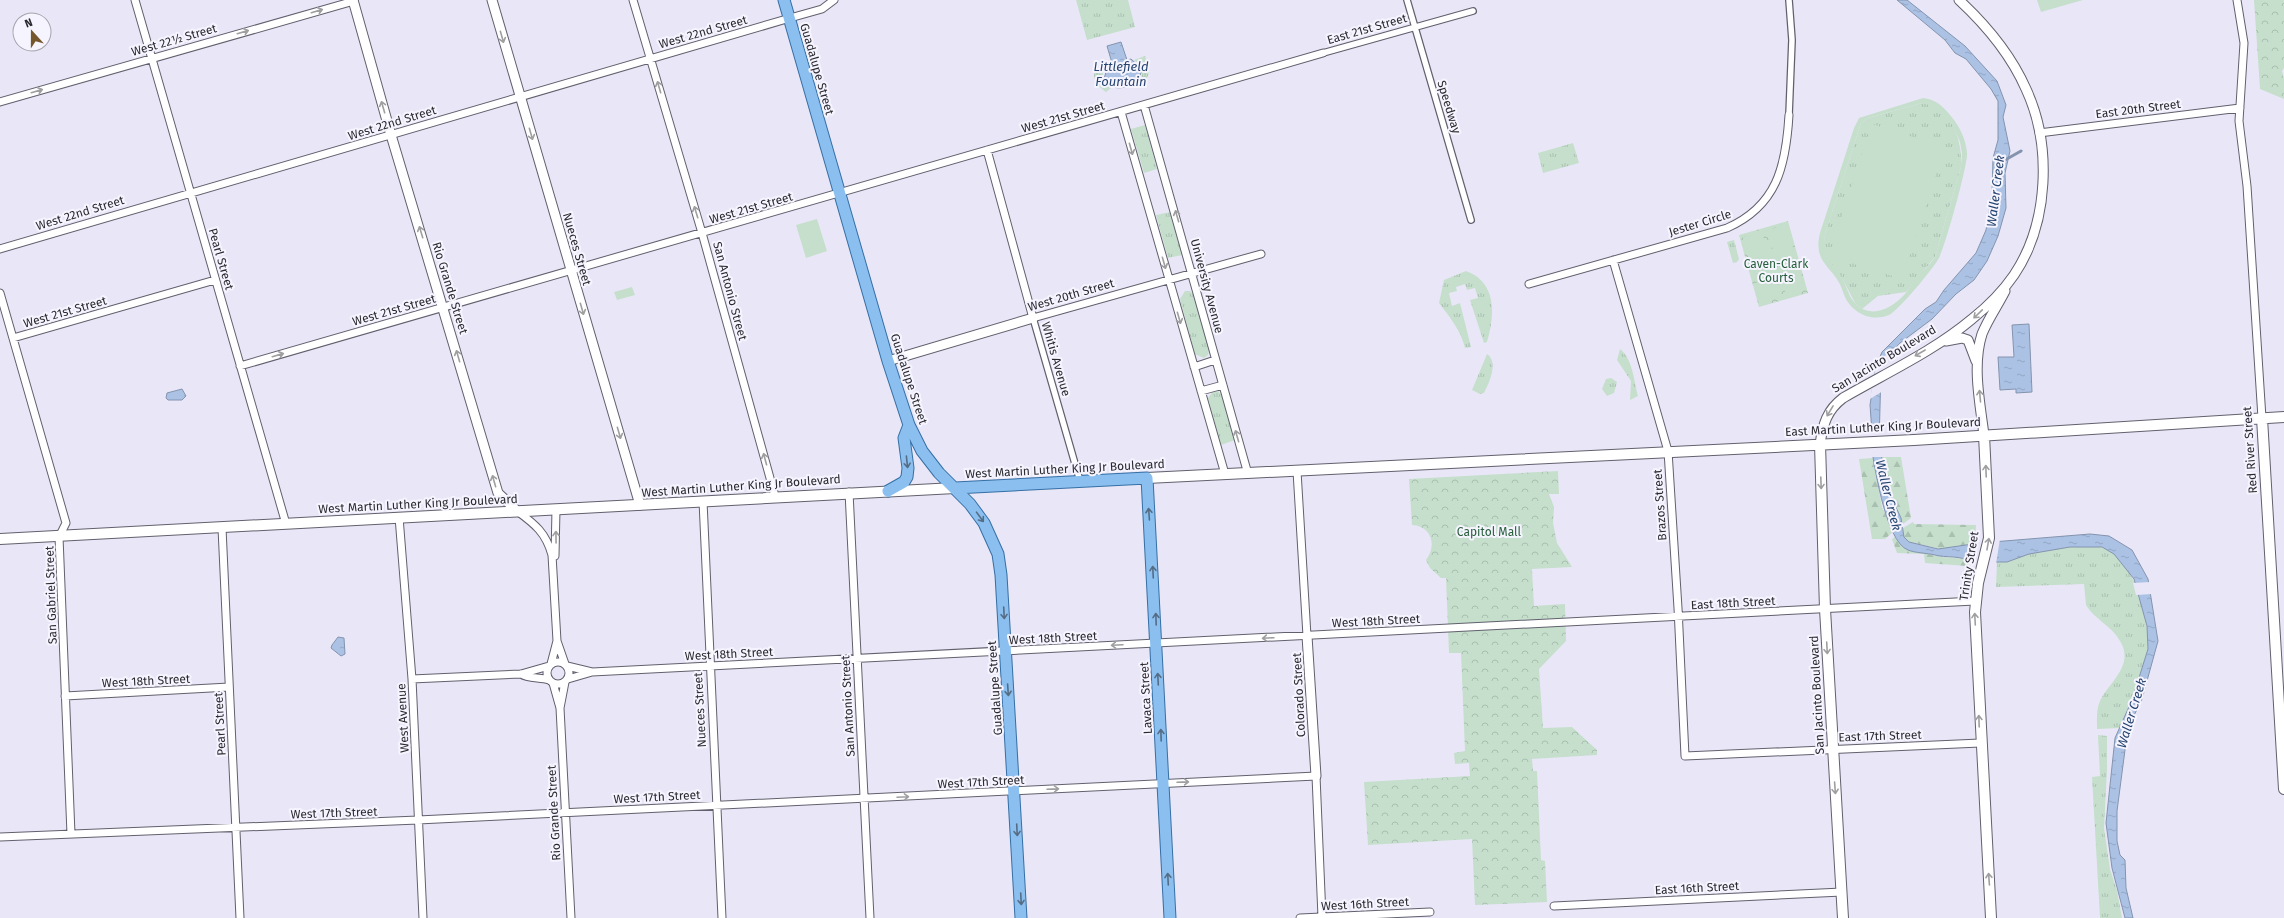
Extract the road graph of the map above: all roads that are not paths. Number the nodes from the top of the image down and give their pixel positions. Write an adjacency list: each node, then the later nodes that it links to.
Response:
1 (135, 0): 15 (street, Pearl Street)
2 (354, 0): 15 (street, West 22½ Street, one-way to 2); 25 (street, Rio Grande Street, one-way to 2)
3 (492, 0): 18 (street, Nueces Street, one-way to 18)
4 (633, 0): 16 (street, San Antonio Street)
5 (784, 0): 12 (main road, Guadalupe Street)
6 (834, 0): 12 (street, West 22nd Street)
7 (1407, 0): 13 (street, Speedway)
8 (1789, 0): 23 (street, Jester Circle)
9 (1959, 0): 24 (street, San Jacinto Boulevard)
10 (2237, 0): 21 (street, Red River Street)
11 (1473, 11): 13 (street, East 21st Street)
12 (790, 18): 16 (street, West 22nd Street); 28 (main road, Guadalupe Street)
13 (1415, 27): 14 (street, East 21st Street); 29 (street, Speedway)
14 (1323, 53): 17 (street, East 21st Street)
15 (151, 58): 19 (street, West 22½ Street, one-way to 15); 27 (street, Pearl Street)
16 (651, 59): 18 (street, West 22nd Street); 30 (street, San Antonio Street, one-way to 16)
17 (1269, 69): 20 (street, West 21st Street)
18 (520, 96): 25 (street, West 22nd Street); 34 (street, Nueces Street, one-way to 34)
19 (0, 102)
20 (1144, 105): 22 (street, West 21st Street); 35 (street, University Avenue, one-way to 20)
21 (2240, 108): 24 (street, East 20th Street); 53 (street, Red River Street)
22 (1120, 112): 26 (street, West 21st Street); 38 (street, one-way to 38)
23 (1789, 115): 33 (street, Jester Circle)
24 (2040, 133): 36 (street, San Jacinto Boulevard)
25 (391, 135): 27 (street, West 22nd Street); 41 (street, Rio Grande Street, one-way to 25)
26 (987, 150): 28 (street, West 21st Street); 42 (street, Whitis Avenue)
27 (190, 192): 31 (street, West 22nd Street); 37 (street, Pearl Street)
28 (839, 193): 30 (street, West 21st Street); 46 (main road, Guadalupe Street)
29 (1471, 220)
30 (702, 233): 34 (street, West 21st Street); 67 (street, San Antonio Street, one-way to 30)
31 (0, 249)
32 (1262, 254): 35 (street, West 20th Street)
33 (1613, 260): 39 (street, Jester Circle); 57 (street, Brazos Street)
34 (571, 271): 41 (street, West 21st Street); 69 (street, Nueces Street, one-way to 69)
35 (1192, 274): 38 (street, West 20th Street); 45 (street, University Avenue)
36 (2014, 275): 44 (street, San Jacinto Boulevard, one-way to 44); 48 (street, Trinity Street)
37 (215, 280): 43 (street, West 21st Street); 47 (street, Pearl Street)
38 (1168, 280): 42 (street, West 20th Street); 49 (street, one-way to 49)
39 (1529, 284)
40 (0, 293): 43 (street, San Gabriel Street)
41 (444, 306): 47 (street, West 21st Street, one-way to 41); 71 (street, Rio Grande Street, one-way to 41)
42 (1033, 318): 46 (street, West 20th Street); 63 (street, Whitis Avenue)
43 (14, 338): 75 (street, San Gabriel Street)
44 (1934, 345): 48 (street); 56 (street, San Jacinto Boulevard, one-way to 56)
45 (1215, 360): 49 (street); 50 (street, University Avenue)
46 (888, 361): 54 (main road, Guadalupe Street)
47 (240, 366): 73 (street, Pearl Street)
48 (1978, 366): 55 (street, Trinity Street, one-way to 48)
49 (1194, 367): 51 (street)
50 (1223, 385): 51 (street); 61 (street, University Avenue, one-way to 50)
51 (1201, 391): 60 (street)
52 (2284, 417): 53 (main road, East Martin Luther King Jr Boulevard)
53 (2262, 418): 55 (main road, East Martin Luther King Jr Boulevard); 103 (main road, Red River Street)
54 (909, 425): 64 (main road, Guadalupe Street); 65 (main road, one-way to 65)
55 (1984, 435): 56 (main road, East Martin Luther King Jr Boulevard); 78 (main road, Trinity Street, one-way to 55)
56 (1820, 444): 57 (main road, East Martin Luther King Jr Boulevard); 79 (main road, San Jacinto Boulevard, one-way to 79)
57 (1668, 451): 58 (main road, East Martin Luther King Jr Boulevard); 80 (street, Brazos Street)
58 (1484, 462): 59 (main road, West Martin Luther King Jr Boulevard)
59 (1297, 472): 61 (main road, West Martin Luther King Jr Boulevard); 82 (street, Colorado Street)
60 (1224, 474): 61 (main road, West Martin Luther King Jr Boulevard); 62 (main road, West Martin Luther King Jr Boulevard)
61 (1248, 474)
62 (1147, 478): 63 (main road, West Martin Luther King Jr Boulevard); 84 (main road, Lavaca Street, one-way to 62)
63 (1080, 481): 64 (main road, West Martin Luther King Jr Boulevard)
64 (955, 488): 65 (main road, West Martin Luther King Jr Boulevard); 85 (main road, Guadalupe Street, one-way to 85)
65 (888, 490): 66 (main road, West Martin Luther King Jr Boulevard)
66 (849, 492): 67 (main road, West Martin Luther King Jr Boulevard); 86 (street, San Antonio Street)
67 (775, 496): 68 (main road, West Martin Luther King Jr Boulevard)
68 (703, 501): 69 (main road, West Martin Luther King Jr Boulevard); 89 (street, Nueces Street)
69 (640, 505): 70 (main road, West Martin Luther King Jr Boulevard)
70 (556, 509): 71 (main road, West Martin Luther King Jr Boulevard); 77 (street, Rio Grande Street, one-way to 70)
71 (517, 511): 72 (main road, West Martin Luther King Jr Boulevard); 77 (street, Rio Grande Street)
72 (399, 517): 73 (main road, West Martin Luther King Jr Boulevard); 92 (street, West Avenue)
73 (286, 524): 74 (main road, West Martin Luther King Jr Boulevard)
74 (222, 528): 75 (main road, West Martin Luther King Jr Boulevard); 95 (street, Pearl Street)
75 (59, 537): 76 (main road, West Martin Luther King Jr Boulevard); 96 (street, San Gabriel Street)
76 (0, 540)
77 (554, 564): 83 (street, Rio Grande Street)
78 (1975, 601): 79 (street, East 18th Street); 98 (main road, Trinity Street, one-way to 78)
79 (1825, 609): 80 (street, East 18th Street); 99 (main road, San Jacinto Boulevard, one-way to 99)
80 (1679, 618): 81 (street, East 18th Street); 100 (street, Brazos Street)
81 (1491, 626): 82 (street, West 18th Street)
82 (1307, 636): 84 (street, West 18th Street, one-way to 84); 101 (street, Colorado Street)
83 (557, 641): 87 (street, Rio Grande Street); 88 (street, Rio Grande Street)
84 (1156, 644): 85 (street, West 18th Street, one-way to 85); 102 (main road, Lavaca Street, one-way to 84)
85 (1006, 651): 86 (street, West 18th Street); 104 (main road, Guadalupe Street, one-way to 104)
86 (857, 658): 89 (street, West 18th Street); 105 (street, San Antonio Street)
87 (550, 665): 88 (street); 91 (street); 94 (street)
88 (566, 665): 90 (street, West 18th Street); 93 (street)
89 (710, 666): 90 (street, West 18th Street); 106 (street, Nueces Street)
90 (592, 672): 93 (street, West 18th Street)
91 (521, 674): 92 (street); 94 (street)
92 (412, 679): 108 (street, West Avenue)
93 (566, 681): 94 (street); 97 (street, Rio Grande Street)
94 (551, 682): 97 (street, Rio Grande Street)
95 (229, 687): 96 (street, West 18th Street); 109 (street, Pearl Street)
96 (65, 696): 110 (street, San Gabriel Street)
97 (560, 708): 107 (street, Rio Grande Street)
98 (1980, 743): 99 (street, East 17th Street); 125 (main road, Trinity Street, one-way to 98)
99 (1833, 749): 100 (street, East 17th Street); 112 (main road, San Jacinto Boulevard, one-way to 112)
100 (1685, 756)
101 (1316, 776): 102 (street, West 17th Street, one-way to 101); 115 (street, Colorado Street)
102 (1163, 783): 104 (street, West 17th Street, one-way to 102); 122 (main road, Lavaca Street, one-way to 102)
103 (2284, 789)
104 (1014, 791): 105 (street, West 17th Street, one-way to 104); 121 (main road, Guadalupe Street, one-way to 121)
105 (864, 799): 106 (street, West 17th Street); 120 (street, San Antonio Street)
106 (716, 806): 107 (street, West 17th Street); 119 (street, Nueces Street)
107 (566, 812): 108 (street, West 17th Street); 118 (street, Rio Grande Street)
108 (418, 820): 109 (street, West 17th Street); 117 (street, West Avenue)
109 (236, 828): 110 (street, West 17th Street); 116 (street, Pearl Street)
110 (71, 834): 111 (street, West 17th Street)
111 (0, 837)
112 (1842, 892): 113 (street, East 16th Street); 124 (main road, San Jacinto Boulevard)
113 (1554, 906)
114 (1430, 912): 115 (street, West 16th Street)
115 (1322, 917): 123 (street, West 16th Street)
116 (240, 918)
117 (423, 918)
118 (571, 918)
119 (722, 918)
120 (870, 918)
121 (1022, 918)
122 (1170, 918)
123 (1300, 918)
124 (1843, 918)
125 (1991, 918)

